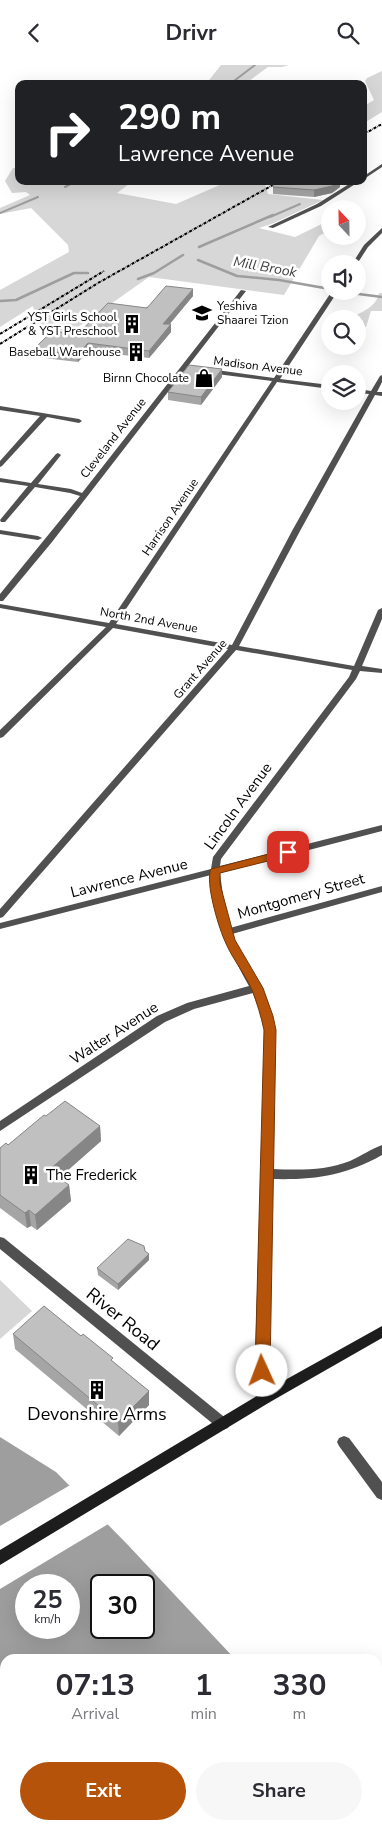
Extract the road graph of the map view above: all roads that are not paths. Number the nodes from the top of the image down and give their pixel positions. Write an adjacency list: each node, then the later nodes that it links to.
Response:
1 (382, 165): 2 (street)
2 (367, 175)
3 (352, 185): 4 (street)
4 (271, 227)
5 (382, 230): 6 (street)
6 (360, 255)
7 (243, 291): 24 (street, Cleveland Avenue)
8 (329, 300): 11 (street, Harrison Avenue)
9 (199, 370): 11 (street, Madison Avenue)
10 (382, 377): 14 (street, Grant Avenue)
11 (276, 380): 12 (street, Madison Avenue); 31 (street, Harrison Avenue)
12 (321, 386)
13 (366, 392): 14 (street)
14 (373, 393): 15 (street); 32 (street, Grant Avenue)
15 (382, 394)
16 (0, 408): 17 (street)
17 (45, 415): 18 (street); 20 (street)
18 (79, 421)
19 (58, 455): 23 (street)
20 (0, 465)
21 (0, 480): 23 (street)
22 (0, 485): 23 (street)
23 (32, 488): 24 (street); 25 (street)
24 (83, 495): 28 (street, Cleveland Avenue)
25 (3, 521)
26 (0, 532): 27 (street)
27 (38, 538)
28 (0, 599)
29 (0, 606): 31 (street, North 2nd Avenue)
30 (382, 610): 33 (street, Lincoln Avenue)
31 (112, 625): 32 (street, North 2nd Avenue); 35 (street, Harrison Avenue)
32 (235, 646): 33 (street, North 2nd Avenue); 39 (street, Grant Avenue)
33 (356, 668): 34 (street, North 2nd Avenue); 37 (street, Lincoln Avenue)
34 (382, 671)
35 (0, 735)
36 (382, 828): 37 (street, Lawrence Avenue)
37 (215, 871): 40 (street, Lawrence Avenue); 41 (street, Lincoln Avenue)
38 (382, 889): 41 (street, Montgomery Street)
39 (0, 915)
40 (0, 926)
41 (227, 932): 42 (street, Lincoln Avenue)
42 (257, 988): 43 (street, Walter Avenue); 45 (street, Lincoln Avenue)
43 (0, 1127)
44 (382, 1150): 45 (street)
45 (268, 1174): 48 (street, Lincoln Avenue)
46 (0, 1242): 49 (street, River Road)
47 (382, 1332): 48 (main road)
48 (264, 1398): 49 (main road)
49 (223, 1423): 52 (main road)
50 (344, 1442): 51 (street)
51 (382, 1493)
52 (0, 1558)

